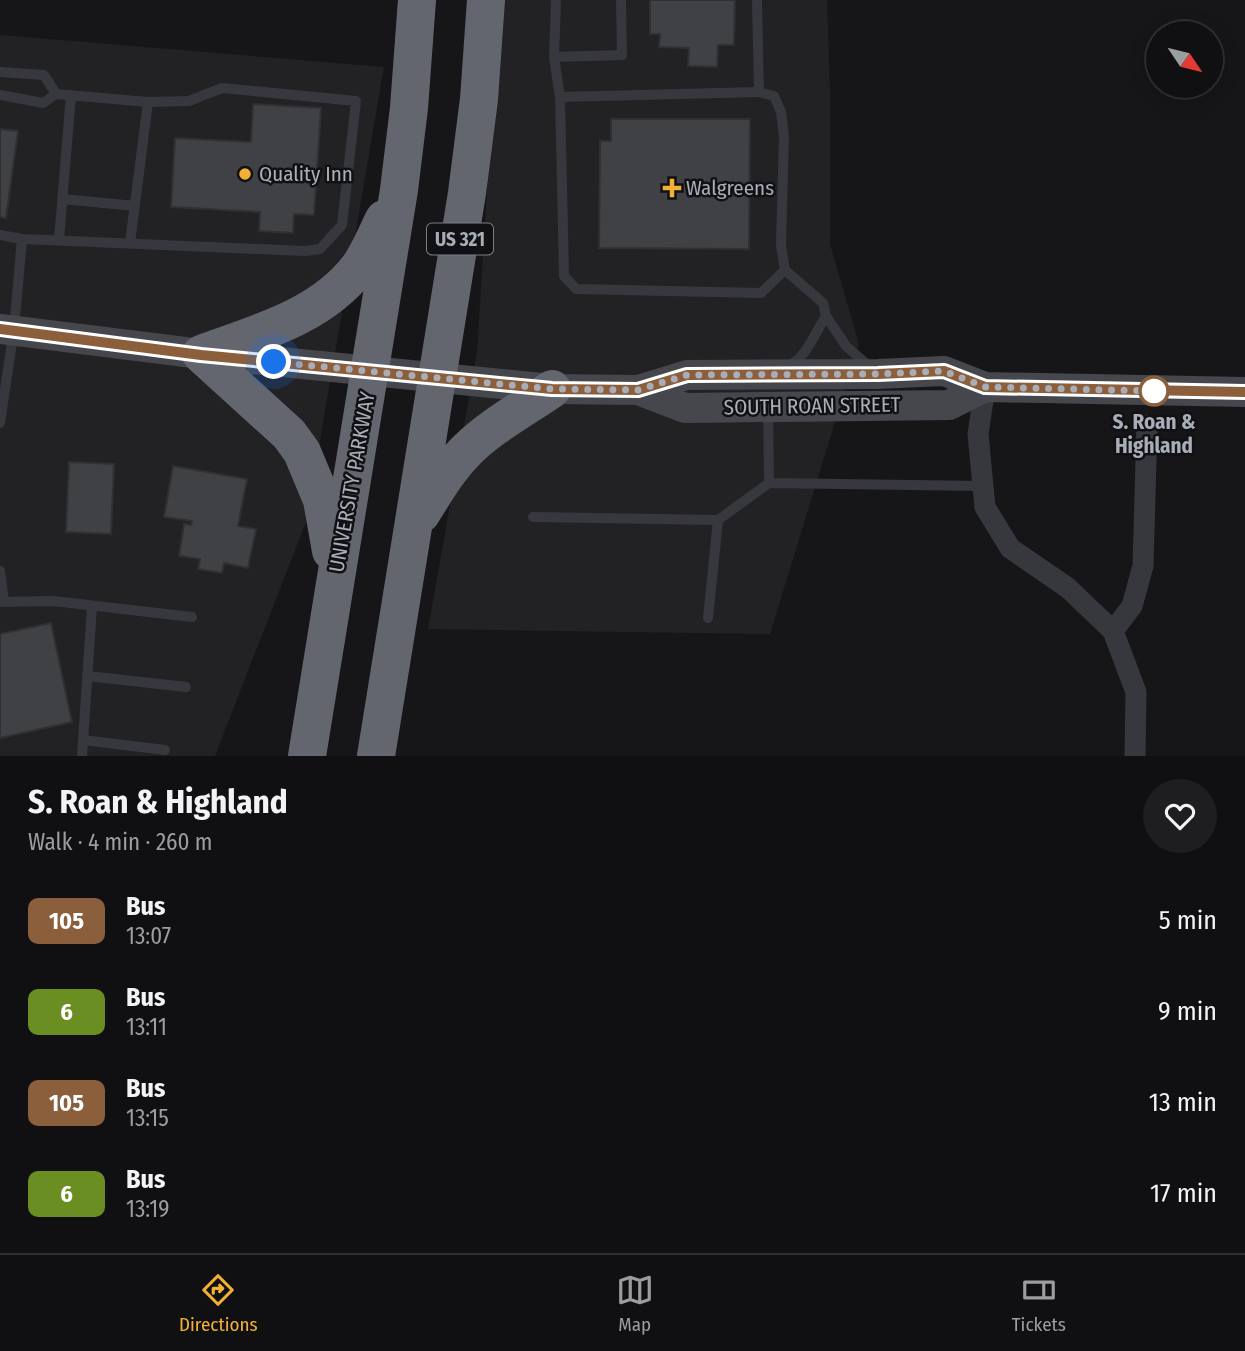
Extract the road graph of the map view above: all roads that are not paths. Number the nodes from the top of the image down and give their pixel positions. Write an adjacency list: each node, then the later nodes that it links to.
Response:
1 (417, 0): 14 (highway, UNIVERSITY PARKWAY)
2 (556, 0): 6 (lane)
3 (621, 0): 6 (lane)
4 (757, 0): 8 (lane)
5 (489, 16): 28 (highway, US 321)
6 (554, 57): 12 (lane)
7 (0, 72): 9 (lane)
8 (759, 92): 12 (lane); 21 (lane)
9 (56, 94): 10 (lane); 11 (lane)
10 (0, 95)
11 (71, 95): 13 (lane); 15 (lane)
12 (560, 97): 21 (lane)
13 (148, 102): 16 (lane); 20 (lane)
14 (399, 190): 24 (highway); 25 (highway, UNIVERSITY PARKWAY)
15 (62, 199): 16 (lane); 19 (lane)
16 (135, 206): 20 (lane)
17 (0, 234): 18 (lane)
18 (22, 239): 19 (lane); 23 (lane)
19 (59, 240): 20 (lane)
20 (130, 243)
21 (785, 270): 22 (lane)
22 (826, 316): 26 (lane); 27 (lane)
23 (7, 329): 24 (main road, SOUTH ROAN STREET); 34 (lane)
24 (201, 355): 25 (main road, SOUTH ROAN STREET); 42 (highway)
25 (371, 373): 28 (main road, SOUTH ROAN STREET); 42 (highway, UNIVERSITY PARKWAY)
26 (772, 374): 27 (main road, SOUTH ROAN STREET); 31 (main road, SOUTH ROAN STREET)
27 (878, 374): 29 (main road, SOUTH ROAN STREET)
28 (438, 378): 30 (main road, SOUTH ROAN STREET); 40 (highway, US 321)
29 (985, 387): 32 (main road, SOUTH ROAN STREET); 33 (main road, SOUTH ROAN STREET); 37 (street)
30 (552, 389): 31 (main road, SOUTH ROAN STREET); 40 (highway)
31 (638, 390): 33 (main road, SOUTH ROAN STREET)
32 (1245, 392)
33 (768, 406): 36 (lane)
34 (0, 423)
35 (1147, 425): 47 (street)
36 (769, 483): 37 (lane); 39 (lane)
37 (982, 486): 47 (street)
38 (533, 517): 39 (lane)
39 (718, 520): 46 (lane)
40 (412, 527): 54 (highway, US 321)
41 (0, 571): 43 (lane)
42 (336, 574): 52 (highway, UNIVERSITY PARKWAY)
43 (2, 601): 44 (lane)
44 (92, 606): 45 (lane); 48 (lane)
45 (192, 617)
46 (708, 618)
47 (1112, 631): 55 (street)
48 (88, 676): 49 (lane); 50 (lane)
49 (186, 687)
50 (83, 740): 51 (lane); 53 (lane)
51 (165, 750)
52 (307, 755)
53 (82, 756)
54 (376, 756)
55 (1135, 756)

